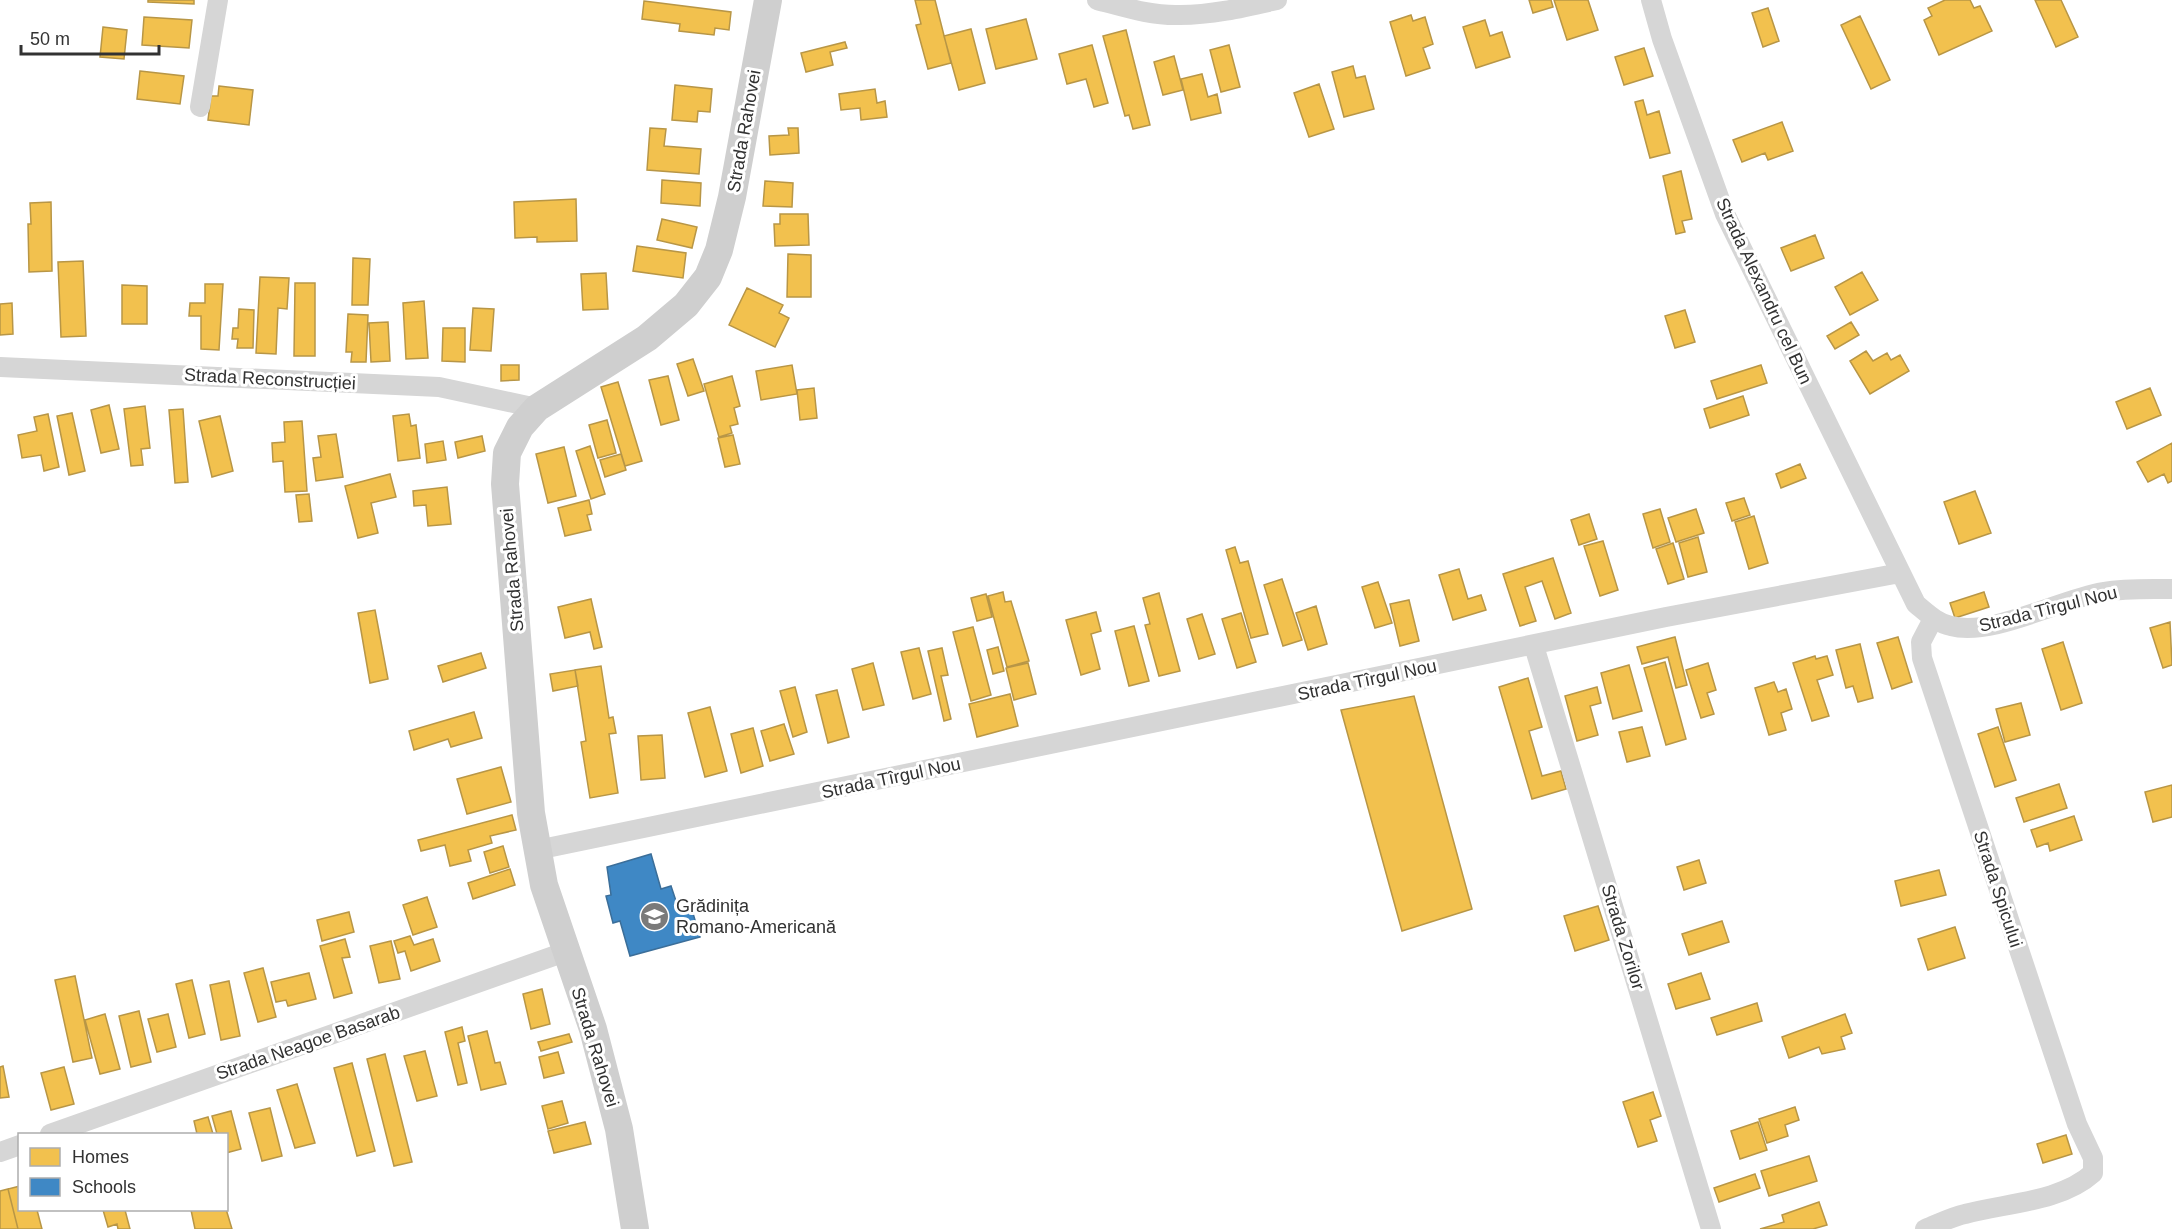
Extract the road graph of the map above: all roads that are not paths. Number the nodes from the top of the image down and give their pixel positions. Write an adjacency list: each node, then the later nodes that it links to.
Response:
1 (218, 0): 6 (street)
2 (768, 0): 8 (main road, Strada Rahovei)
3 (1096, 0): 4 (street)
4 (1277, 0)
5 (1651, 0): 9 (street, Strada Alexandru cel Bun)
6 (200, 107)
7 (0, 367): 8 (street, Strada Reconstrucției)
8 (537, 408): 13 (main road, Strada Rahovei)
9 (1900, 573): 11 (street, Strada Tîrgul Nou); 12 (street, Strada Tîrgul Nou)
10 (2172, 589): 11 (street, Strada Tîrgul Nou)
11 (1933, 619): 20 (street, Strada Spicului)
12 (1534, 646): 13 (street, Strada Tîrgul Nou); 19 (street, Strada Zorilor)
13 (537, 850): 14 (main road, Strada Rahovei)
14 (565, 952): 15 (street, Strada Neagoe Basarab); 18 (main road, Strada Rahovei)
15 (53, 1133)
16 (18, 1146): 17 (street)
17 (0, 1152)
18 (635, 1229)
19 (1711, 1229)
20 (1925, 1229)

